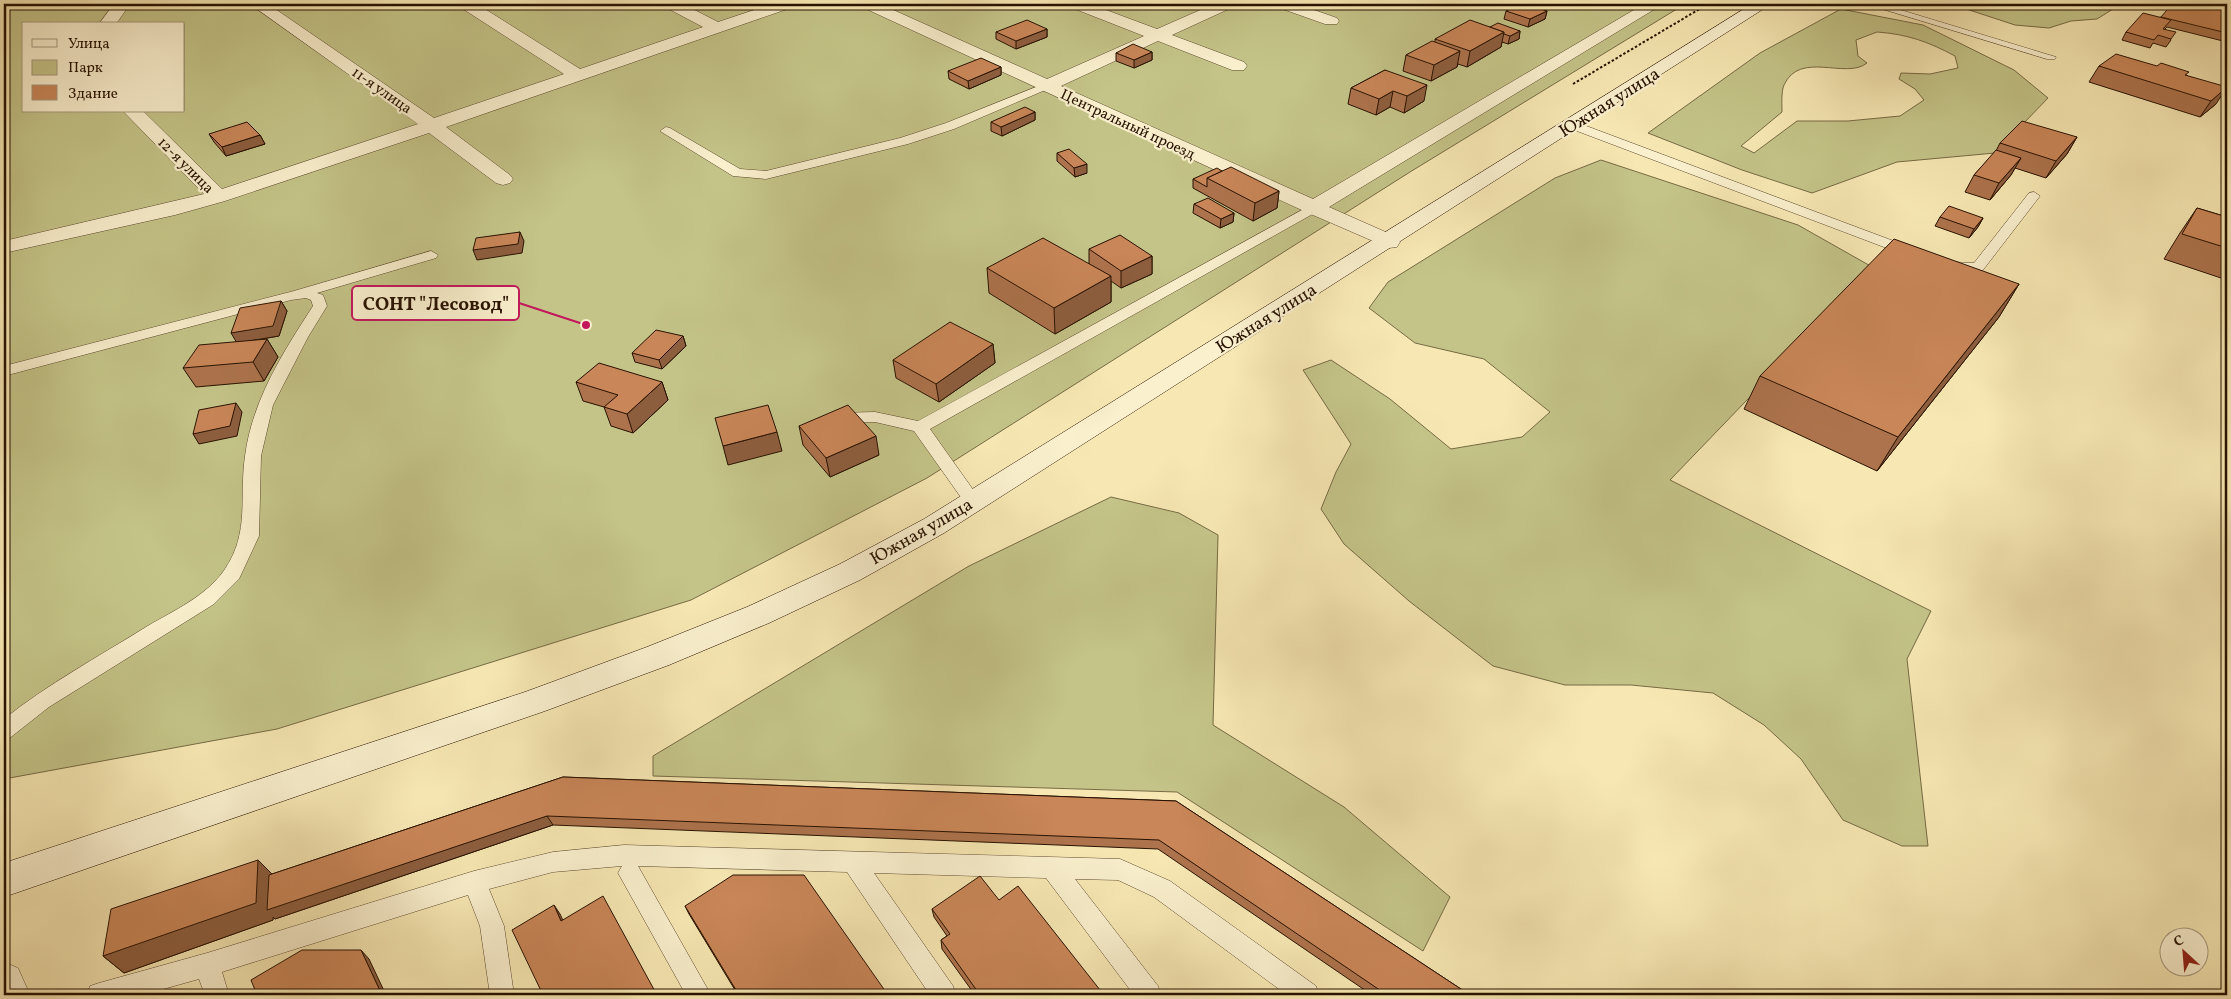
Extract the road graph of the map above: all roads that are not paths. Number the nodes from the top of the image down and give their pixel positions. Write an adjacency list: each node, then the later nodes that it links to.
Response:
1 (122, 4): 14 (street)
2 (258, 4): 22 (street, 11-я улица)
3 (466, 4): 19 (street)
4 (671, 4): 15 (street)
5 (787, 4): 15 (street)
6 (868, 4): 20 (street, Центральный проезд)
7 (1076, 4): 16 (street)
8 (1227, 4): 16 (street)
9 (1283, 4): 13 (street)
10 (1655, 4): 28 (street)
11 (1763, 4): 23 (street, Южная улица)
12 (1871, 4): 17 (lane)
13 (1331, 21)
14 (108, 22)
15 (717, 28): 19 (street)
16 (1158, 36): 18 (street); 20 (street)
17 (2051, 57)
18 (1238, 66)
19 (577, 75): 22 (street)
20 (1046, 86): 24 (lane); 28 (street, Центральный проезд)
21 (133, 112): 27 (street, 12-я улица)
22 (430, 124): 25 (street, 11-я улица); 27 (street)
23 (1573, 125): 29 (street, Южная улица); 32 (lane)
24 (666, 131)
25 (503, 179)
26 (2034, 196): 33 (lane)
27 (218, 197): 30 (street)
28 (1313, 208): 29 (street, Центральный проезд); 37 (lane)
29 (1389, 242): 38 (street, Южная улица)
30 (4, 247)
31 (431, 255): 34 (lane)
32 (1922, 256)
33 (1940, 263)
34 (290, 296): 35 (lane); 39 (lane)
35 (4, 371)
36 (829, 418): 37 (lane)
37 (920, 427): 38 (lane)
38 (973, 502): 43 (street, Южная улица)
39 (4, 731)
40 (853, 862): 41 (lane); 44 (lane); 52 (lane)
41 (1052, 868): 53 (lane); 54 (lane)
42 (630, 873): 51 (lane)
43 (4, 880)
44 (474, 882): 45 (lane); 50 (lane)
45 (207, 965): 48 (lane); 49 (lane)
46 (4, 981): 47 (street)
47 (11, 995)
48 (99, 995)
49 (217, 995)
50 (502, 995)
51 (700, 995)
52 (944, 995)
53 (1149, 995)
54 (1307, 995)

